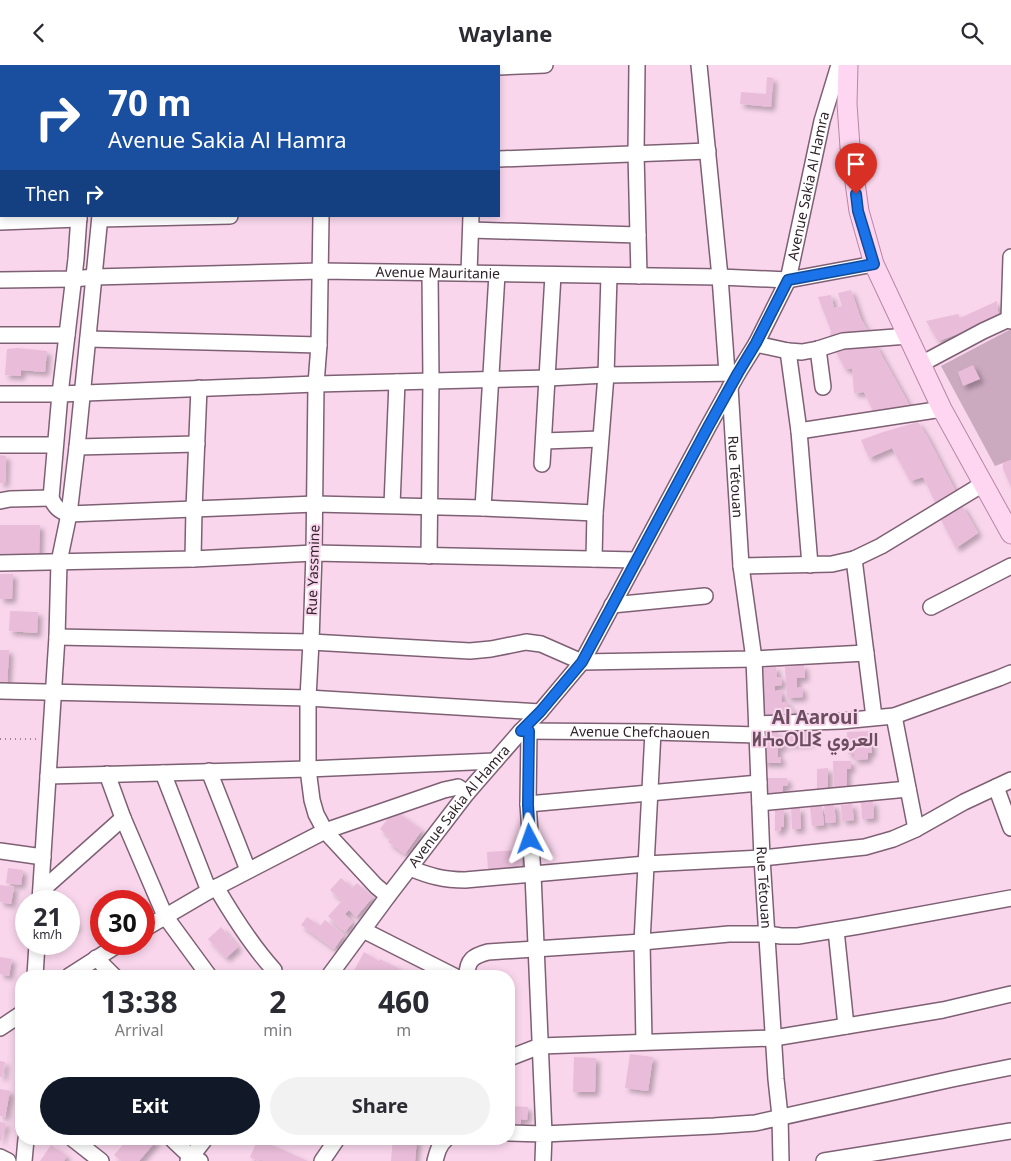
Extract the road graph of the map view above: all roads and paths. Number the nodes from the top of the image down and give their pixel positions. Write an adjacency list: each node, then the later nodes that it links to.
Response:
1 (545, 65): 6 (street)
2 (637, 65): 8 (street)
3 (699, 65): 7 (street, Rue Tétouan)
4 (839, 65): 29 (street, Avenue Sakia Al Hamra)
5 (848, 65): 17 (main road)
6 (500, 67)
7 (708, 151): 8 (street); 26 (street, Rue Tétouan)
8 (636, 153): 9 (street); 15 (street)
9 (500, 159)
10 (100, 217): 25 (street)
11 (321, 217): 18 (street, Rue Yassmine)
12 (79, 218): 13 (street); 27 (street)
13 (0, 222)
14 (471, 223): 15 (street); 20 (street)
15 (638, 235): 24 (street)
16 (1011, 257): 30 (street)
17 (874, 264): 29 (street, Avenue Mauritanie); 33 (main road)
18 (320, 271): 19 (street, Avenue Mauritanie); 25 (street, Avenue Mauritanie); 36 (street, Rue Yassmine)
19 (430, 273): 20 (street, Avenue Mauritanie); 44 (street)
20 (469, 273): 21 (street, Avenue Mauritanie)
21 (496, 274): 22 (street, Avenue Mauritanie); 43 (street)
22 (553, 275): 23 (street, Avenue Mauritanie); 42 (street)
23 (609, 276): 24 (street, Avenue Mauritanie); 40 (street)
24 (639, 276): 26 (street, Avenue Mauritanie)
25 (94, 277): 27 (street, Avenue Mauritanie); 34 (street)
26 (720, 277): 29 (street, Avenue Mauritanie); 41 (street, Rue Tétouan)
27 (73, 279): 28 (street, Avenue Mauritanie); 32 (street)
28 (0, 280)
29 (788, 280): 35 (street, Avenue Sakia Al Hamra)
30 (1010, 320): 39 (street)
31 (0, 335): 32 (street)
32 (68, 335): 51 (street)
33 (908, 336): 37 (street); 39 (main road)
34 (88, 339): 36 (street); 49 (street)
35 (756, 343): 38 (street); 41 (street, Avenue Sakia Al Hamra)
36 (319, 345): 46 (street, Rue Yassmine)
37 (818, 349): 38 (street); 47 (street)
38 (788, 351): 53 (street)
39 (921, 364): 52 (main road)
40 (606, 375): 41 (street); 42 (street); 54 (street)
41 (732, 377): 77 (street, Avenue Sakia Al Hamra); 81 (street, Rue Tétouan)
42 (548, 378): 43 (street); 55 (street)
43 (490, 379): 44 (street); 67 (street)
44 (430, 381): 45 (street); 66 (street)
45 (397, 382): 46 (street); 65 (street)
46 (316, 384): 48 (street); 64 (street, Rue Yassmine)
47 (823, 387)
48 (199, 389): 49 (street); 56 (street)
49 (82, 392): 51 (street); 59 (street)
50 (0, 394): 51 (street)
51 (60, 394): 58 (street)
52 (942, 409): 53 (street); 61 (main road)
53 (799, 431): 80 (street)
54 (600, 439): 55 (street); 69 (street)
55 (544, 441): 60 (street)
56 (197, 444): 59 (street); 68 (street)
57 (0, 445): 58 (street)
58 (55, 445): 62 (street)
59 (77, 447): 70 (street)
60 (542, 464)
61 (983, 483): 71 (main road); 76 (street)
62 (51, 498): 63 (street); 70 (street)
63 (0, 501)
64 (315, 504): 65 (street); 68 (street); 72 (street, Rue Yassmine)
65 (392, 505): 66 (street)
66 (429, 506): 67 (street); 73 (street)
67 (483, 508): 69 (street)
68 (194, 509): 70 (street); 74 (street)
69 (595, 513): 75 (street)
70 (68, 514): 78 (street)
71 (1011, 534)
72 (314, 553): 73 (street); 74 (street); 87 (street, Rue Yassmine)
73 (429, 556): 75 (street)
74 (193, 559): 78 (street)
75 (594, 559): 77 (street)
76 (854, 559): 80 (street); 88 (street)
77 (637, 560): 84 (street, Avenue Sakia Al Hamra)
78 (59, 562): 79 (street); 86 (street)
79 (0, 563)
80 (810, 565): 81 (street)
81 (741, 566): 89 (street, Rue Tétouan)
82 (1011, 566): 85 (street)
83 (705, 595): 84 (street)
84 (612, 605): 90 (street, Avenue Sakia Al Hamra)
85 (931, 607)
86 (57, 637): 87 (street); 93 (street)
87 (311, 642): 90 (street); 94 (street, Rue Yassmine)
88 (866, 653): 89 (street); 97 (street)
89 (754, 659): 90 (street); 98 (street, Rue Tétouan)
90 (582, 662): 95 (street, Avenue Sakia Al Hamra)
91 (1011, 673): 96 (street, Avenue Chefchaouen)
92 (0, 691): 93 (street)
93 (54, 692): 94 (street); 102 (street)
94 (308, 698): 95 (street); 104 (street, Rue Yassmine)
95 (540, 712): 99 (street, Avenue Sakia Al Hamra)
96 (894, 715): 97 (street, Avenue Chefchaouen); 112 (street)
97 (874, 717): 98 (street, Avenue Chefchaouen)
98 (757, 730): 100 (street, Avenue Chefchaouen); 110 (street, Rue Tétouan)
99 (525, 731): 100 (street, Avenue Chefchaouen); 103 (street, Avenue Sakia Al Hamra); 116 (street)
100 (653, 732): 114 (street)
101 (0, 739): 102 (path)
102 (51, 739): 108 (street)
103 (495, 761): 104 (street); 113 (street, Avenue Sakia Al Hamra)
104 (308, 769): 105 (street); 120 (street, Rue Yassmine)
105 (208, 771): 106 (street); 126 (street)
106 (163, 773): 107 (street); 128 (street)
107 (107, 774): 108 (street); 117 (street)
108 (48, 776): 122 (street)
109 (1011, 780): 111 (street)
110 (759, 783): 114 (street); 115 (street, Rue Tétouan)
111 (996, 787): 118 (street); 119 (street)
112 (908, 789): 115 (street); 119 (street)
113 (467, 793): 120 (street); 125 (street, Avenue Sakia Al Hamra)
114 (650, 793): 116 (street); 124 (street)
115 (760, 803): 123 (street, Rue Tétouan)
116 (528, 805): 127 (street)
117 (123, 818): 130 (street); 133 (street)
118 (1011, 828)
119 (916, 829): 123 (street)
120 (325, 831): 126 (street); 131 (street, Rue Yassmine)
121 (0, 851): 122 (street)
122 (43, 857): 129 (street)
123 (762, 858): 124 (street); 137 (street, Rue Tétouan)
124 (646, 864): 127 (street); 138 (street)
125 (410, 868): 127 (street); 131 (street, Avenue Sakia Al Hamra)
126 (248, 870): 128 (street)
127 (533, 874): 139 (street)
128 (212, 889): 133 (street); 147 (street)
129 (41, 890)
130 (47, 890)
131 (388, 896): 136 (street, Avenue Sakia Al Hamra)
132 (1011, 897): 135 (street)
133 (164, 916): 134 (street); 146 (street)
134 (155, 922)
135 (836, 930): 137 (street); 153 (street)
136 (362, 931): 148 (street, Avenue Sakia Al Hamra); 149 (street)
137 (768, 934): 138 (street); 155 (street, Rue Tétouan)
138 (642, 942): 139 (street); 156 (street)
139 (536, 949): 150 (street); 157 (street)
140 (36, 955): 143 (street)
141 (101, 955): 142 (street)
142 (96, 958): 144 (street); 145 (street)
143 (35, 970)
144 (78, 970)
145 (108, 970)
146 (204, 970)
147 (274, 970)
148 (333, 970)
149 (442, 970)
150 (467, 970)
151 (1011, 994): 153 (street)
152 (15, 1018): 154 (street)
153 (846, 1026): 155 (street)
154 (0, 1028)
155 (774, 1038): 156 (street); 160 (street, Rue Tétouan)
156 (644, 1042): 157 (street)
157 (540, 1046): 158 (street); 163 (street)
158 (515, 1056)
159 (1011, 1067): 160 (street)
160 (780, 1117): 163 (street); 179 (street, Rue Tétouan)
161 (1011, 1131): 171 (street)
162 (515, 1133): 163 (street)
163 (544, 1134): 178 (street)
164 (25, 1145): 174 (street)
165 (80, 1145): 175 (street)
166 (178, 1145): 172 (street)
167 (202, 1145): 172 (street)
168 (333, 1145): 176 (street)
169 (441, 1145): 177 (street)
170 (0, 1157): 173 (street)
171 (858, 1158): 180 (street)
172 (193, 1160)
173 (8, 1161)
174 (24, 1161)
175 (100, 1161)
176 (322, 1161)
177 (436, 1161)
178 (543, 1161)
179 (781, 1161)
180 (824, 1161)

